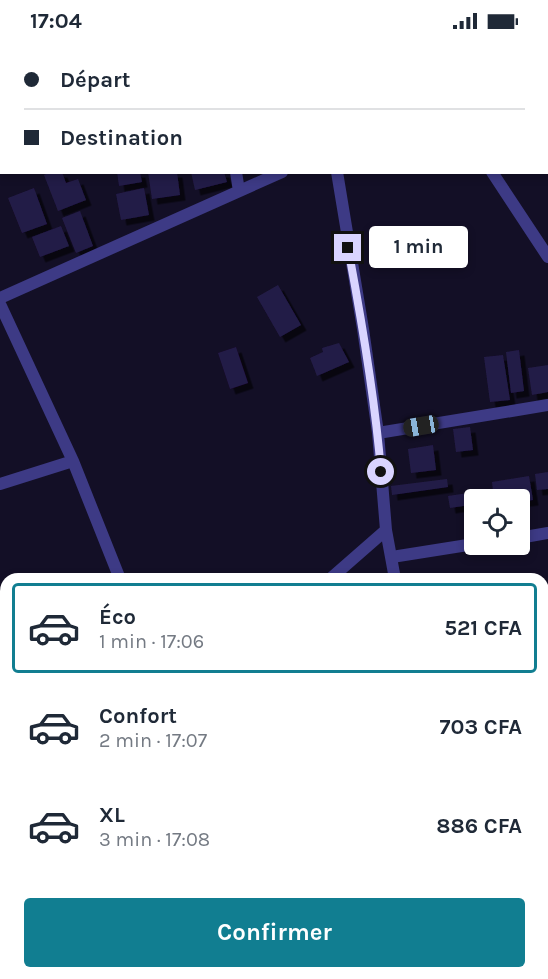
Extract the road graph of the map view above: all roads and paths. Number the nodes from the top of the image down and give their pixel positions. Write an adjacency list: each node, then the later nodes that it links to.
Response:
1 (236, 174): 5 (street)
2 (277, 174): 5 (street)
3 (337, 174): 10 (street)
4 (493, 174): 6 (street)
5 (238, 191): 7 (street)
6 (548, 257)
7 (0, 298)
8 (0, 304): 11 (street)
9 (548, 405): 10 (street)
10 (378, 433): 13 (street)
11 (73, 460): 12 (street); 18 (street)
12 (0, 483)
13 (386, 530): 17 (street); 19 (street)
14 (548, 533): 15 (street)
15 (530, 536)
16 (464, 546): 17 (street)
17 (392, 557): 20 (street)
18 (118, 573)
19 (337, 573)
20 (394, 573)

